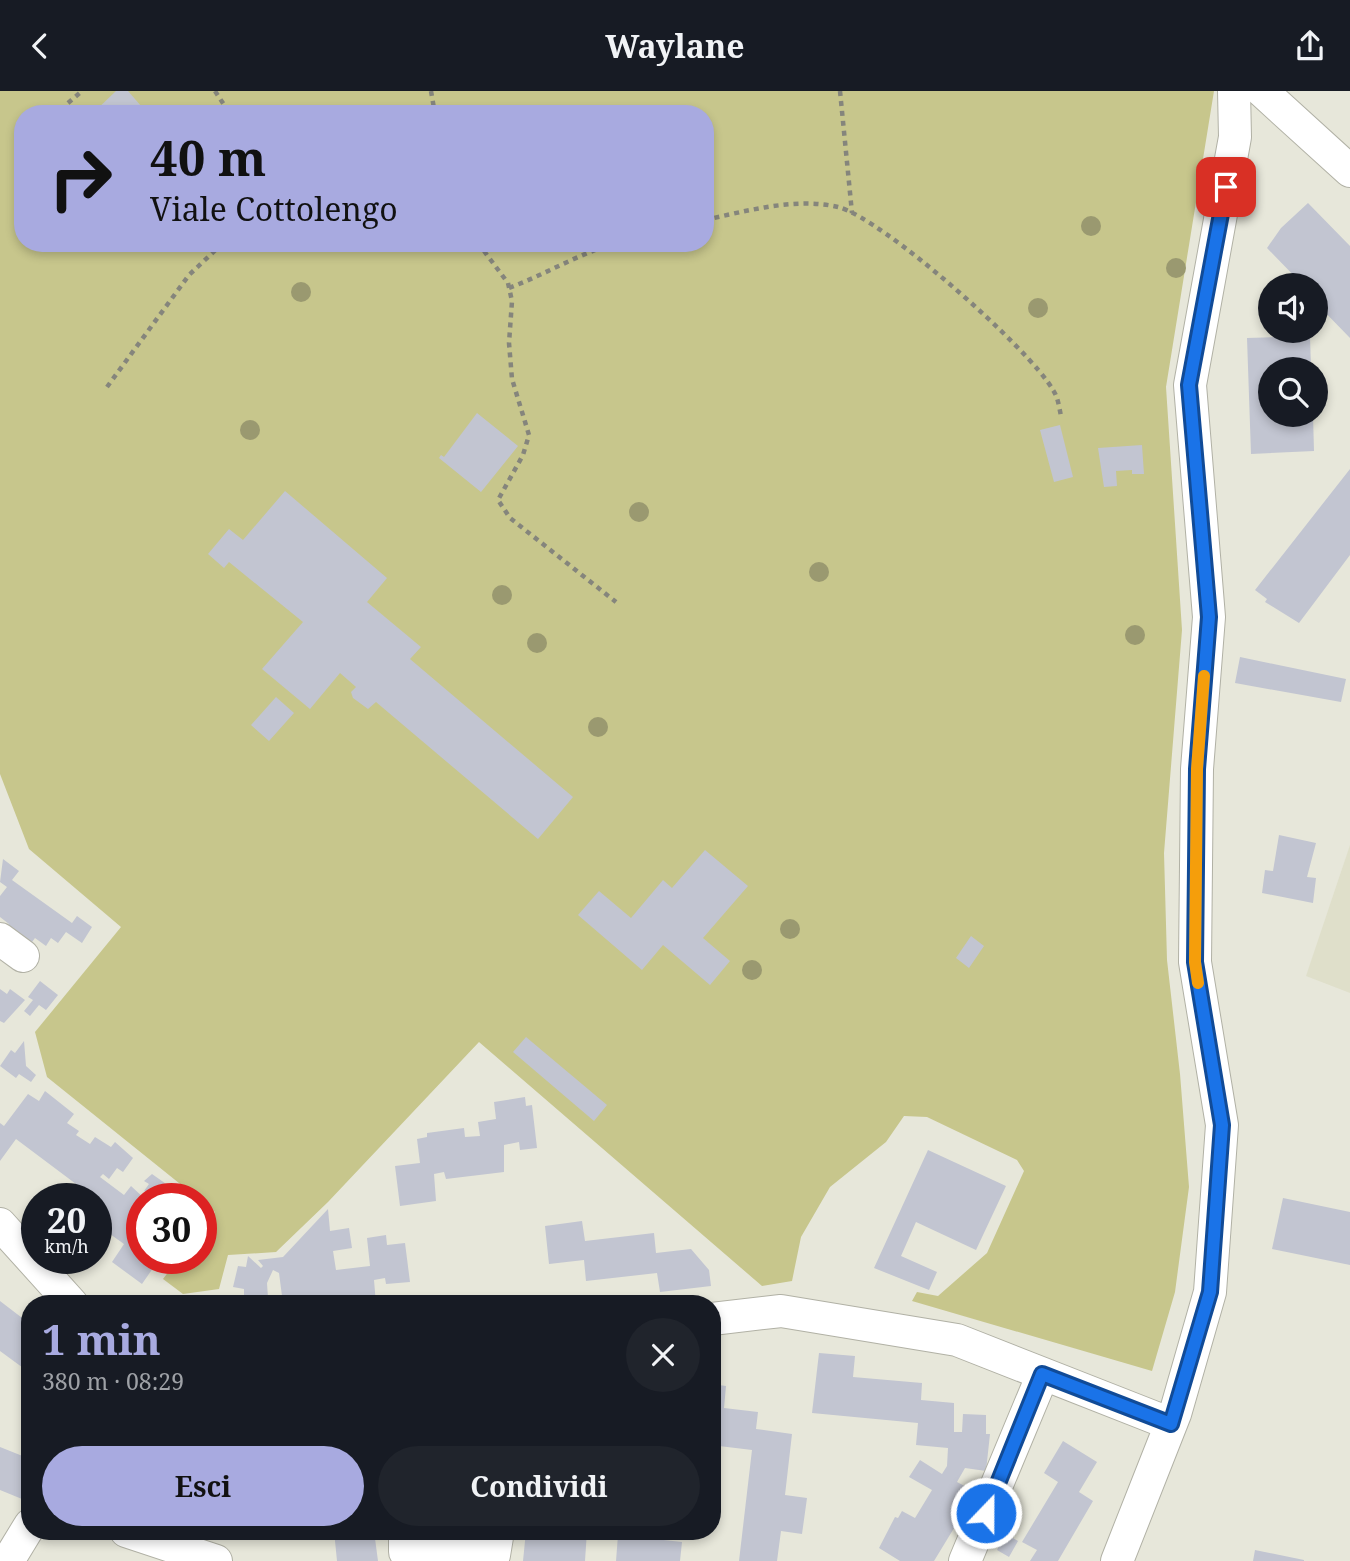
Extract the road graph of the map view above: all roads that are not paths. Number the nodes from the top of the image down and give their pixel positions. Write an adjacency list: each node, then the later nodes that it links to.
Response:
1 (1234, 91): 8 (street)
2 (1262, 91): 3 (street)
3 (1350, 171)
4 (0, 1224): 5 (street)
5 (64, 1295)
6 (721, 1318): 7 (street)
7 (1042, 1374): 8 (street); 15 (street)
8 (1173, 1419): 16 (street)
9 (21, 1540): 13 (street)
10 (153, 1540): 14 (street)
11 (405, 1540): 12 (street)
12 (496, 1540)
13 (8, 1561)
14 (216, 1561)
15 (965, 1561)
16 (1117, 1561)

